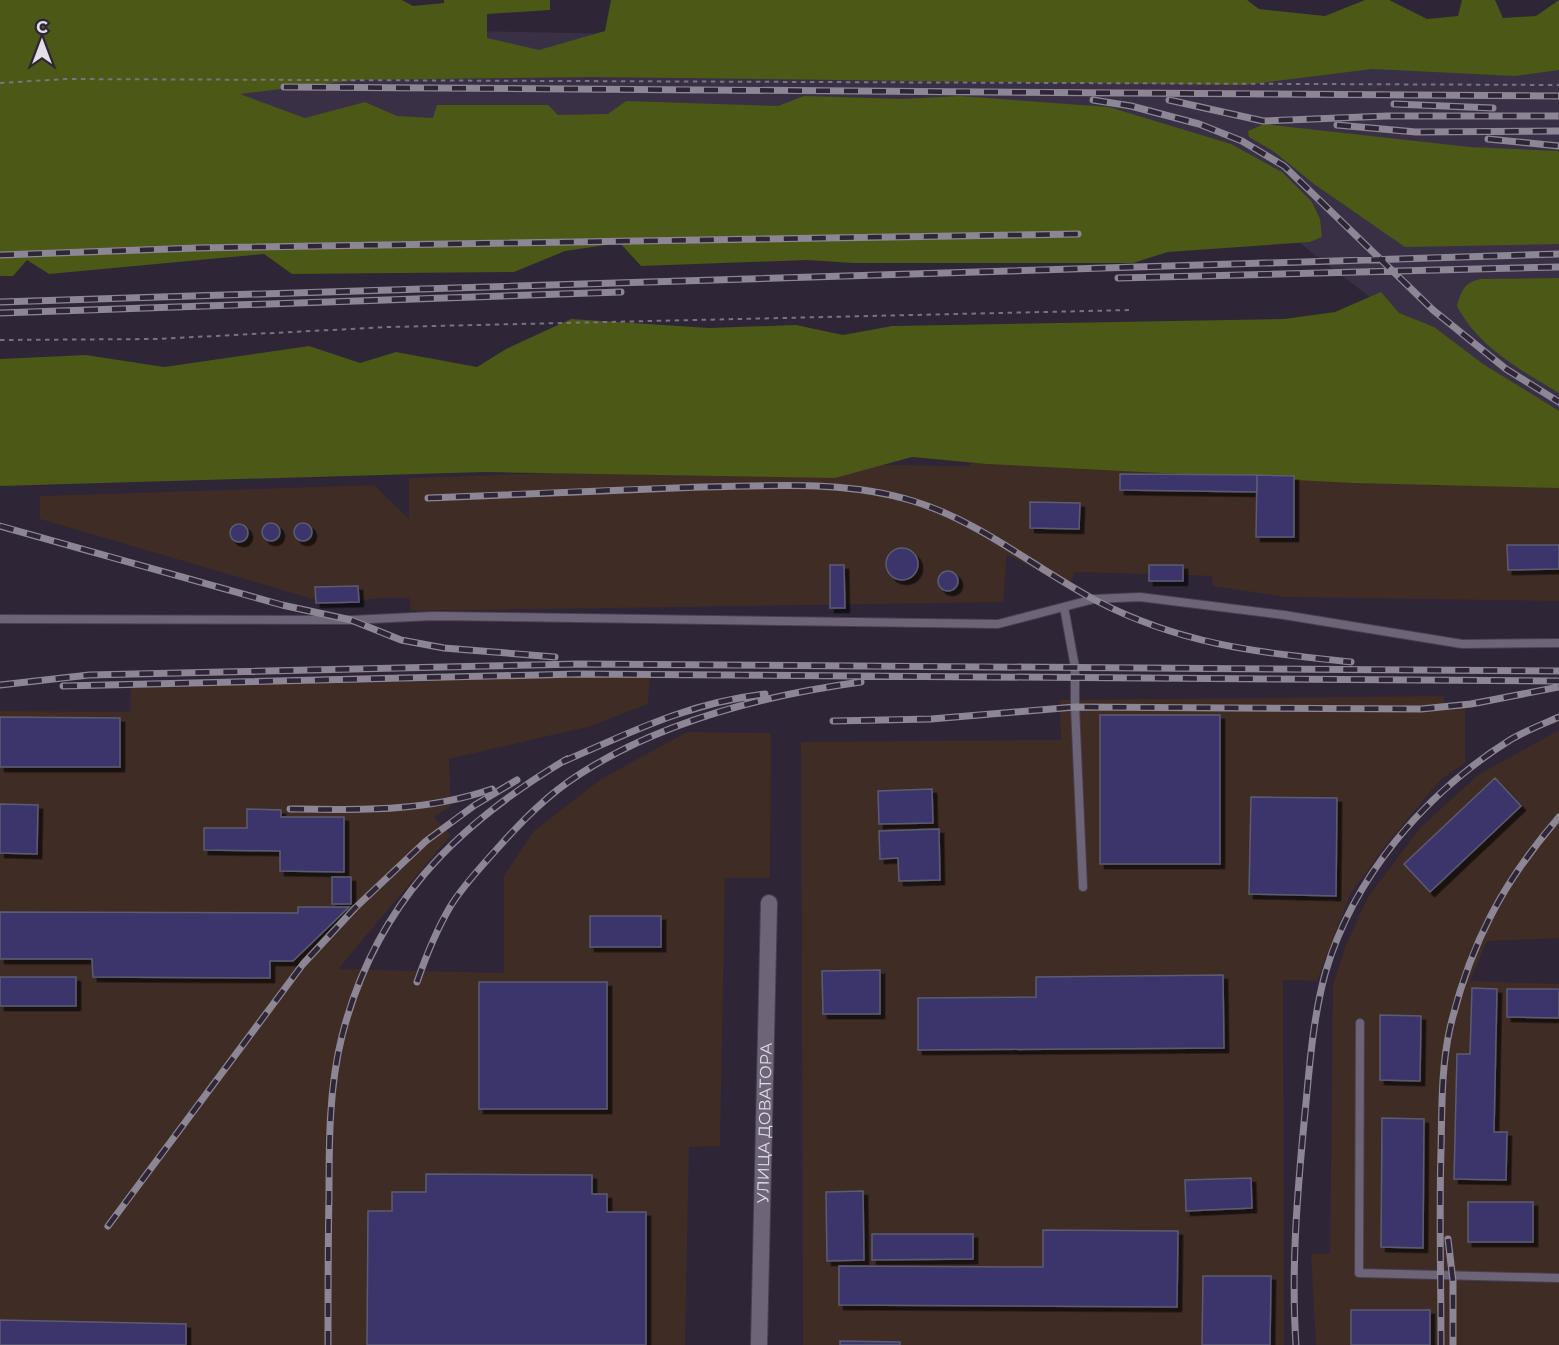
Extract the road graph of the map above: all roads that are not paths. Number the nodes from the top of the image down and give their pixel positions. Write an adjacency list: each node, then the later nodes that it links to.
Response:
1 (1064, 607): 2 (lane); 3 (lane); 4 (lane)
2 (0, 619)
3 (1559, 643)
4 (1083, 887)
5 (769, 903): 8 (street, УЛИЦА ДОВАТОРА)
6 (1360, 1023): 7 (lane)
7 (1559, 1278)
8 (759, 1345)

